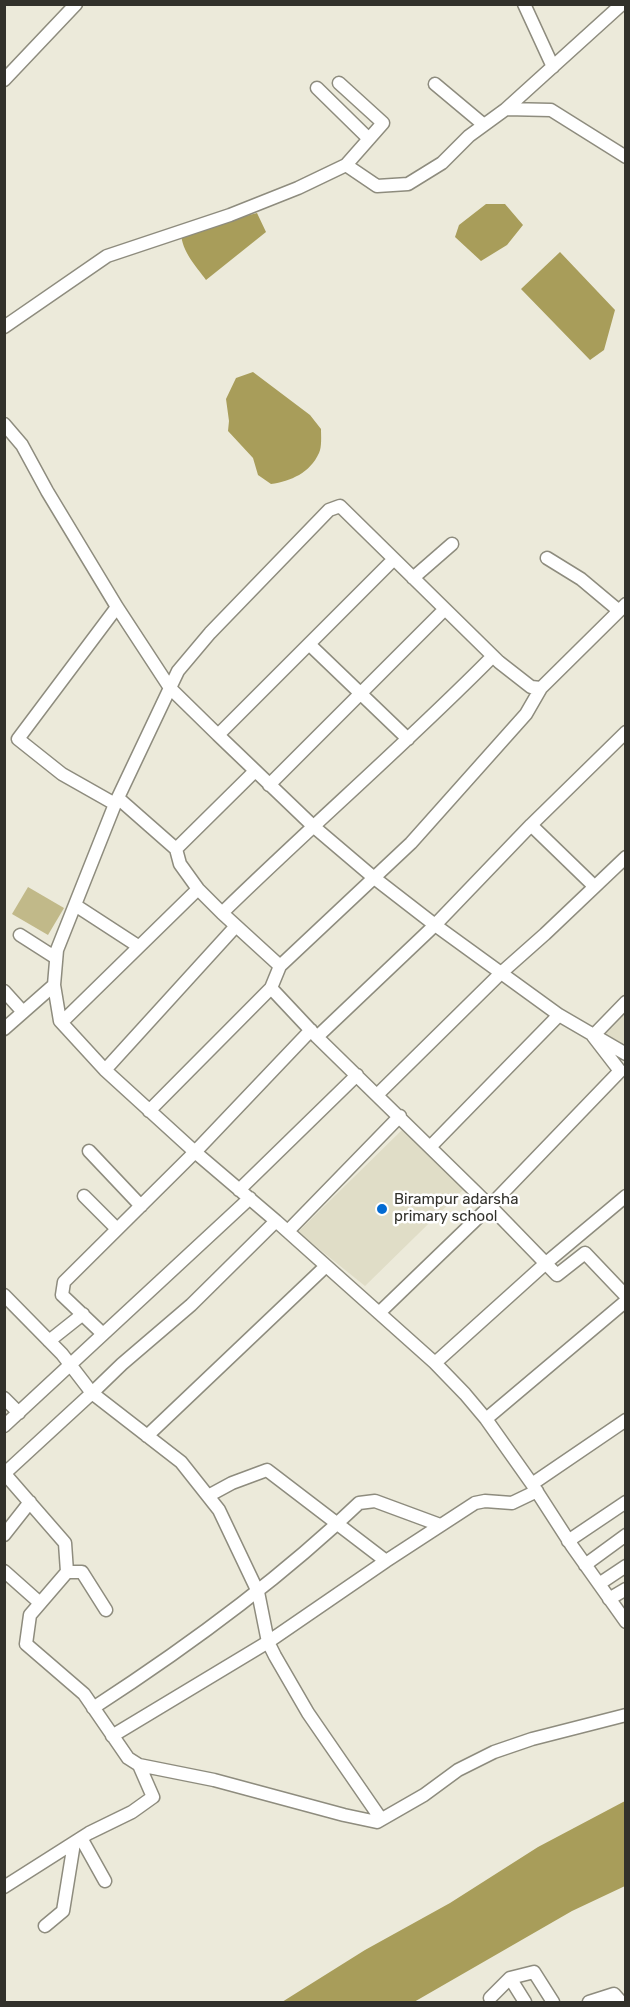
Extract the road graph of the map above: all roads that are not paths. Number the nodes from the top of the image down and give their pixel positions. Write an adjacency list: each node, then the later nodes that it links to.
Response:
1 (76, 4): 5 (street)
2 (524, 4): 4 (street)
3 (622, 4): 4 (street)
4 (553, 67): 9 (street)
5 (4, 80)
6 (339, 83): 11 (street)
7 (435, 84): 10 (street)
8 (317, 88): 11 (street)
9 (506, 109): 10 (street); 12 (street)
10 (484, 125): 13 (street)
11 (369, 139): 13 (street)
12 (626, 157)
13 (346, 165): 14 (street)
14 (4, 327)
15 (4, 424): 20 (street)
16 (452, 544): 19 (street)
17 (547, 558): 21 (street)
18 (394, 559): 19 (street); 23 (street); 25 (street)
19 (413, 578): 22 (street)
20 (117, 607): 25 (street); 33 (street)
21 (622, 607): 26 (street)
22 (445, 609): 24 (street); 27 (street)
23 (310, 645): 27 (street); 29 (street)
24 (493, 656): 26 (street); 30 (street)
25 (170, 688): 29 (street); 33 (street)
26 (541, 688): 38 (street)
27 (360, 693): 30 (street); 32 (street)
28 (626, 732): 34 (street)
29 (218, 735): 31 (street)
30 (408, 740): 35 (street)
31 (255, 771): 32 (street); 36 (street)
32 (268, 785): 35 (street)
33 (117, 801): 36 (street); 41 (street)
34 (531, 825): 39 (street); 43 (street)
35 (313, 826): 38 (street); 42 (street)
36 (176, 849): 40 (street)
37 (626, 856): 39 (street)
38 (373, 877): 43 (street); 48 (street)
39 (594, 886): 49 (street)
40 (198, 889): 42 (street); 46 (street)
41 (75, 905): 46 (street); 47 (street)
42 (222, 913): 44 (street)
43 (435, 925): 49 (street); 58 (street)
44 (236, 926): 48 (street); 61 (street)
45 (20, 935): 47 (street)
46 (138, 946): 56 (street)
47 (56, 958): 50 (street)
48 (280, 966): 51 (street)
49 (501, 973): 55 (street); 63 (street)
50 (54, 985): 54 (street); 56 (street)
51 (271, 988): 58 (street); 64 (street)
52 (4, 991): 54 (street)
53 (626, 1002): 59 (street)
54 (23, 1012): 57 (street)
55 (559, 1015): 59 (street); 66 (street)
56 (62, 1023): 61 (street)
57 (4, 1029)
58 (314, 1034): 62 (street); 68 (street)
59 (592, 1036): 60 (street); 74 (street)
60 (626, 1054)
61 (105, 1070): 64 (street)
62 (357, 1075): 63 (street); 69 (street)
63 (377, 1095): 65 (street)
64 (149, 1111): 68 (street)
65 (400, 1116): 66 (street); 77 (street)
66 (430, 1147): 74 (street)
67 (89, 1151): 73 (street)
68 (195, 1152): 69 (street); 73 (street)
69 (239, 1190): 72 (street)
70 (84, 1196): 76 (street)
71 (626, 1196): 78 (street)
72 (250, 1198): 75 (street); 85 (street)
73 (141, 1206): 76 (street)
74 (490, 1206): 78 (street); 83 (street)
75 (276, 1221): 77 (street); 89 (street)
76 (117, 1229): 84 (street)
77 (288, 1231): 79 (street)
78 (546, 1263): 81 (street); 87 (street)
79 (327, 1266): 83 (street); 95 (street)
80 (4, 1295): 86 (street)
81 (626, 1296)
82 (626, 1301): 92 (street)
83 (379, 1313): 87 (street)
84 (83, 1314): 85 (street); 86 (street)
85 (103, 1334): 88 (street)
86 (49, 1341): 88 (street)
87 (435, 1363): 92 (street)
88 (70, 1364): 89 (street); 91 (street)
89 (92, 1393): 95 (street); 96 (street)
90 (4, 1398): 91 (street)
91 (19, 1413): 94 (street)
92 (486, 1419): 97 (street)
93 (626, 1420): 97 (street)
94 (4, 1426)
95 (147, 1436): 98 (street)
96 (5, 1473): 99 (street)
97 (534, 1488): 102 (street); 105 (street)
98 (208, 1497): 101 (street); 113 (street)
99 (30, 1502): 103 (street); 110 (street)
100 (626, 1502): 105 (street)
101 (336, 1525): 102 (street); 106 (street); 113 (street)
102 (440, 1526): 106 (street)
103 (4, 1535)
104 (626, 1535): 107 (street)
105 (568, 1541): 107 (street)
106 (386, 1561): 118 (street)
107 (585, 1565): 111 (street)
108 (626, 1566): 111 (street)
109 (4, 1571): 115 (street)
110 (68, 1572): 115 (street); 116 (street)
111 (599, 1584): 114 (street)
112 (626, 1589): 114 (street)
113 (258, 1592): 118 (street); 119 (street)
114 (609, 1599): 117 (street)
115 (40, 1603): 119 (street)
116 (106, 1610)
117 (626, 1622)
118 (268, 1641): 121 (street); 123 (street)
119 (93, 1708): 121 (street)
120 (626, 1715): 123 (street)
121 (112, 1736): 122 (street)
122 (139, 1765): 123 (street); 124 (street)
123 (381, 1819)
124 (77, 1841): 125 (street); 126 (street); 127 (street)
125 (105, 1881)
126 (4, 1887)
127 (45, 1926)
128 (510, 1978): 129 (street); 130 (street); 131 (street)
129 (490, 1998)
130 (525, 2002)
131 (554, 2002)
132 (590, 2002): 133 (street)
133 (621, 2002)

